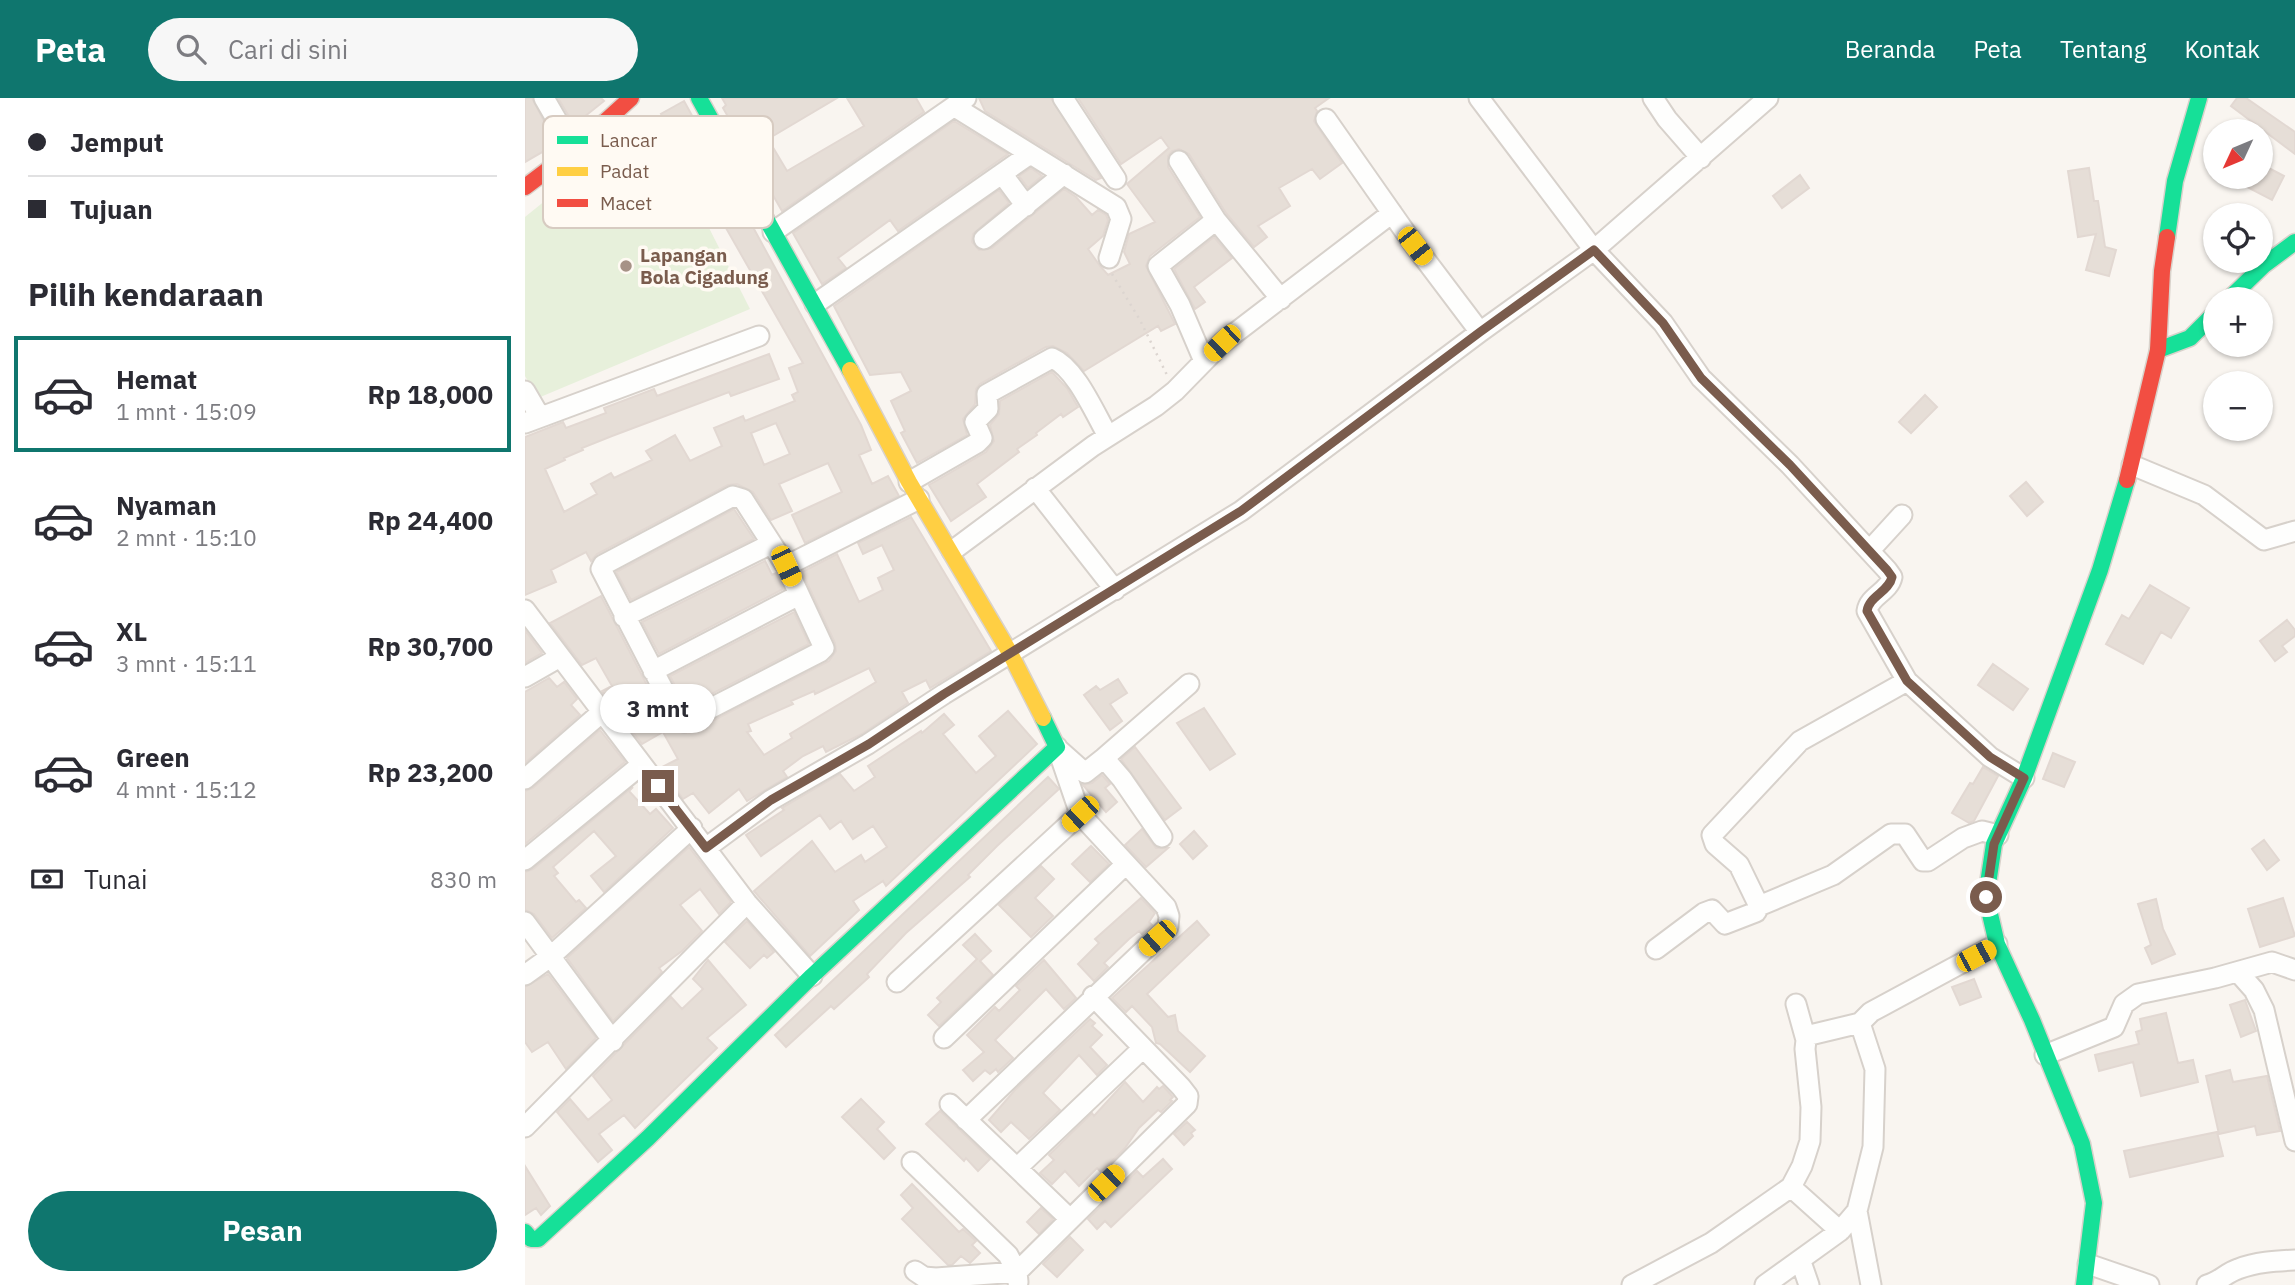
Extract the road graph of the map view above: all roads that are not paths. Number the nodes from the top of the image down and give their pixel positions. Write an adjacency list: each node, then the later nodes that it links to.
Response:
1 (544, 98): 10 (street)
2 (631, 98): 11 (street)
3 (699, 98): 12 (street)
4 (1063, 98): 20 (street)
5 (1479, 98): 29 (street)
6 (1653, 98): 15 (street)
7 (1768, 98): 15 (street)
8 (2199, 98): 37 (street)
9 (961, 102): 14 (street); 26 (street)
10 (554, 116)
11 (611, 116)
12 (709, 116)
13 (1326, 119): 23 (street)
14 (1030, 154): 18 (street); 19 (street)
15 (1701, 158): 29 (street)
16 (1179, 161): 24 (street)
17 (543, 173): 21 (street)
18 (1003, 174): 22 (street); 33 (street)
19 (1064, 174): 22 (street); 30 (street)
20 (1116, 179)
21 (525, 187)
22 (1026, 206): 27 (street)
23 (1392, 213): 32 (street); 35 (street)
24 (1216, 220): 32 (street); 38 (street)
25 (771, 228): 26 (street)
26 (773, 232): 33 (street)
27 (984, 239)
28 (2295, 243): 31 (street)
29 (1594, 250): 35 (street); 48 (street)
30 (1109, 258)
31 (2241, 287)
32 (1281, 299): 38 (street)
33 (815, 304): 44 (street)
34 (2203, 325): 37 (street)
35 (1480, 332): 51 (street)
36 (759, 336): 40 (street)
37 (2164, 348): 42 (street)
38 (1204, 361): 41 (street)
39 (525, 391): 40 (street)
40 (532, 419)
41 (1108, 436): 43 (street); 44 (street)
42 (2132, 465): 46 (street); 65 (street)
43 (1035, 488): 49 (street); 51 (street)
44 (914, 490): 49 (street); 50 (street)
45 (1902, 515): 48 (street)
46 (2295, 531)
47 (771, 544): 50 (street); 54 (street); 54 (street)
48 (1870, 550): 59 (street)
49 (951, 551): 55 (street)
50 (786, 566): 52 (street)
51 (1115, 590): 55 (street)
52 (799, 595): 57 (street); 57 (street)
53 (525, 610): 56 (street)
54 (624, 617): 57 (street)
55 (1010, 653): 62 (street); 71 (street)
56 (561, 657): 58 (street); 61 (street)
57 (653, 671)
58 (525, 677)
59 (1907, 681): 65 (street); 75 (street)
60 (1189, 684): 63 (street)
61 (601, 713): 64 (street); 66 (street)
62 (1057, 747): 63 (street); 67 (street); 83 (street)
63 (1104, 758): 70 (street)
64 (641, 765): 68 (street); 72 (street)
65 (2024, 778): 69 (street)
66 (525, 779)
67 (1080, 814): 73 (street); 84 (street)
68 (692, 828): 71 (street); 79 (street)
69 (1998, 835): 75 (street); 77 (street)
70 (1162, 837)
71 (706, 848): 74 (street)
72 (525, 860)
73 (1125, 865): 85 (street); 88 (street)
74 (747, 903): 83 (street); 89 (street)
75 (1759, 906): 78 (street)
76 (525, 922): 79 (street)
77 (1997, 944): 87 (street); 92 (street)
78 (1656, 949)
79 (550, 957): 82 (street); 89 (street)
80 (2295, 970): 81 (street)
81 (2238, 972): 92 (street); 96 (street)
82 (525, 975)
83 (812, 976): 103 (street)
84 (897, 982)
85 (1093, 996): 91 (street); 94 (street)
86 (1796, 1004): 90 (street)
87 (1860, 1023): 90 (street); 100 (street)
88 (944, 1038)
89 (613, 1041): 95 (street)
90 (1806, 1041): 99 (street)
91 (1143, 1048): 98 (street); 101 (street)
92 (2045, 1055): 106 (street)
93 (950, 1104): 94 (street)
94 (967, 1120): 98 (street)
95 (525, 1127)
96 (2295, 1141)
97 (912, 1162): 108 (street)
98 (1017, 1168): 101 (street)
99 (1791, 1187): 102 (street); 109 (street)
100 (1857, 1211): 102 (street); 112 (street)
101 (1070, 1219): 108 (street)
102 (1840, 1231): 105 (street)
103 (525, 1232)
104 (2295, 1260): 115 (street)
105 (1801, 1262): 110 (street); 111 (street)
106 (2088, 1264): 113 (street); 114 (street)
107 (915, 1271): 108 (street)
108 (1018, 1279)
109 (1632, 1285)
110 (1765, 1285)
111 (1809, 1285)
112 (1871, 1285)
113 (2084, 1285)
114 (2149, 1285)
115 (2207, 1285)

